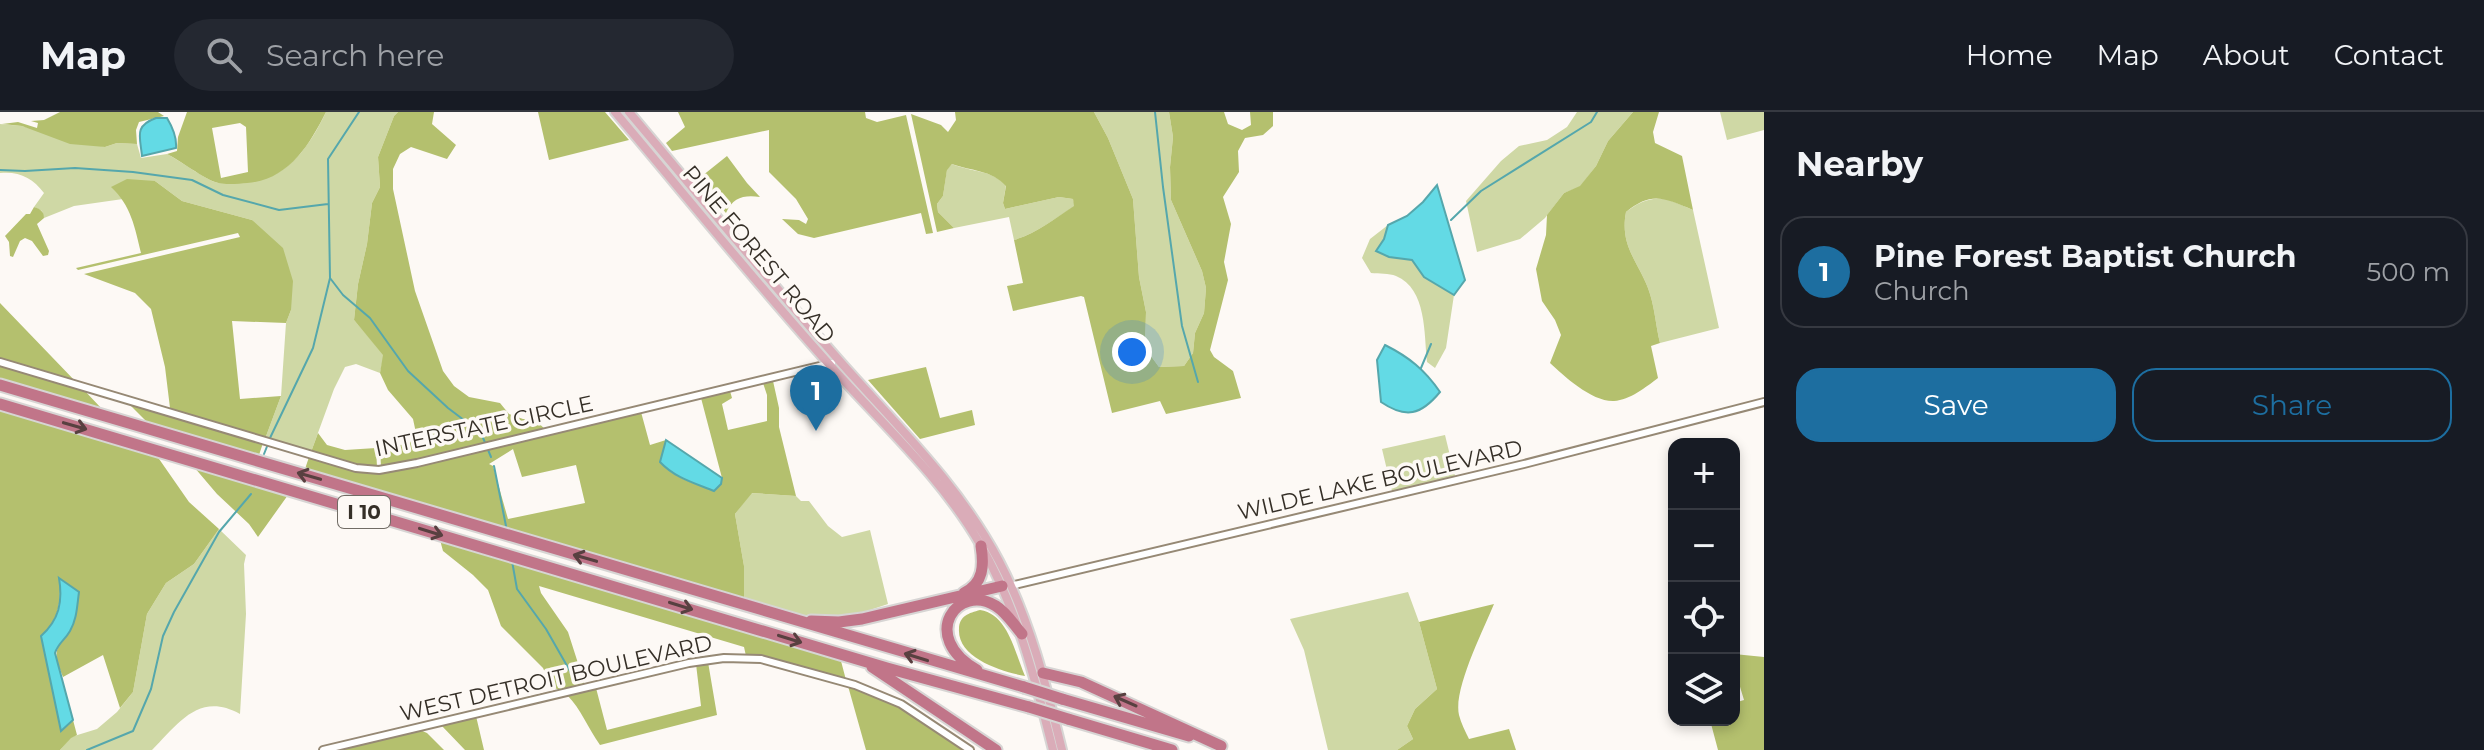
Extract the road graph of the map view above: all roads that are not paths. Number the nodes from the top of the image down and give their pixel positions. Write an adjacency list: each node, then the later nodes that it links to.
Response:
1 (615, 112): 5 (main road, PINE FOREST ROAD)
2 (629, 112): 3 (main road, PINE FOREST ROAD)
3 (839, 360): 5 (street, INTERSTATE CIRCLE); 10 (main road, PINE FOREST ROAD)
4 (0, 362): 5 (street, INTERSTATE CIRCLE)
5 (829, 365): 9 (main road, PINE FOREST ROAD)
6 (0, 385): 12 (highway, I 10, one-way to 6)
7 (1764, 402): 10 (street, WILDE LAKE BOULEVARD)
8 (0, 404): 14 (highway, I 10, one-way to 14)
9 (981, 546): 10 (main road, PINE FOREST ROAD); 11 (highway)
10 (1007, 586): 11 (highway); 13 (main road, PINE FOREST ROAD); 15 (main road, PINE FOREST ROAD)
11 (953, 598): 12 (highway)
12 (794, 621): 16 (highway, I 10, one-way to 12)
13 (1022, 634): 16 (highway); 21 (main road, PINE FOREST ROAD)
14 (854, 658): 20 (highway); 23 (highway, I 10, bridge)
15 (1043, 673): 17 (highway, one-way to 15); 22 (main road, PINE FOREST ROAD)
16 (991, 679): 17 (highway, I 10, bridge)
17 (1221, 746): 24 (highway, I 10)
18 (323, 750): 19 (street, WEST DETROIT BOULEVARD)
19 (970, 750)
20 (996, 750)
21 (1053, 750)
22 (1062, 750)
23 (1172, 750)
24 (1235, 750)

